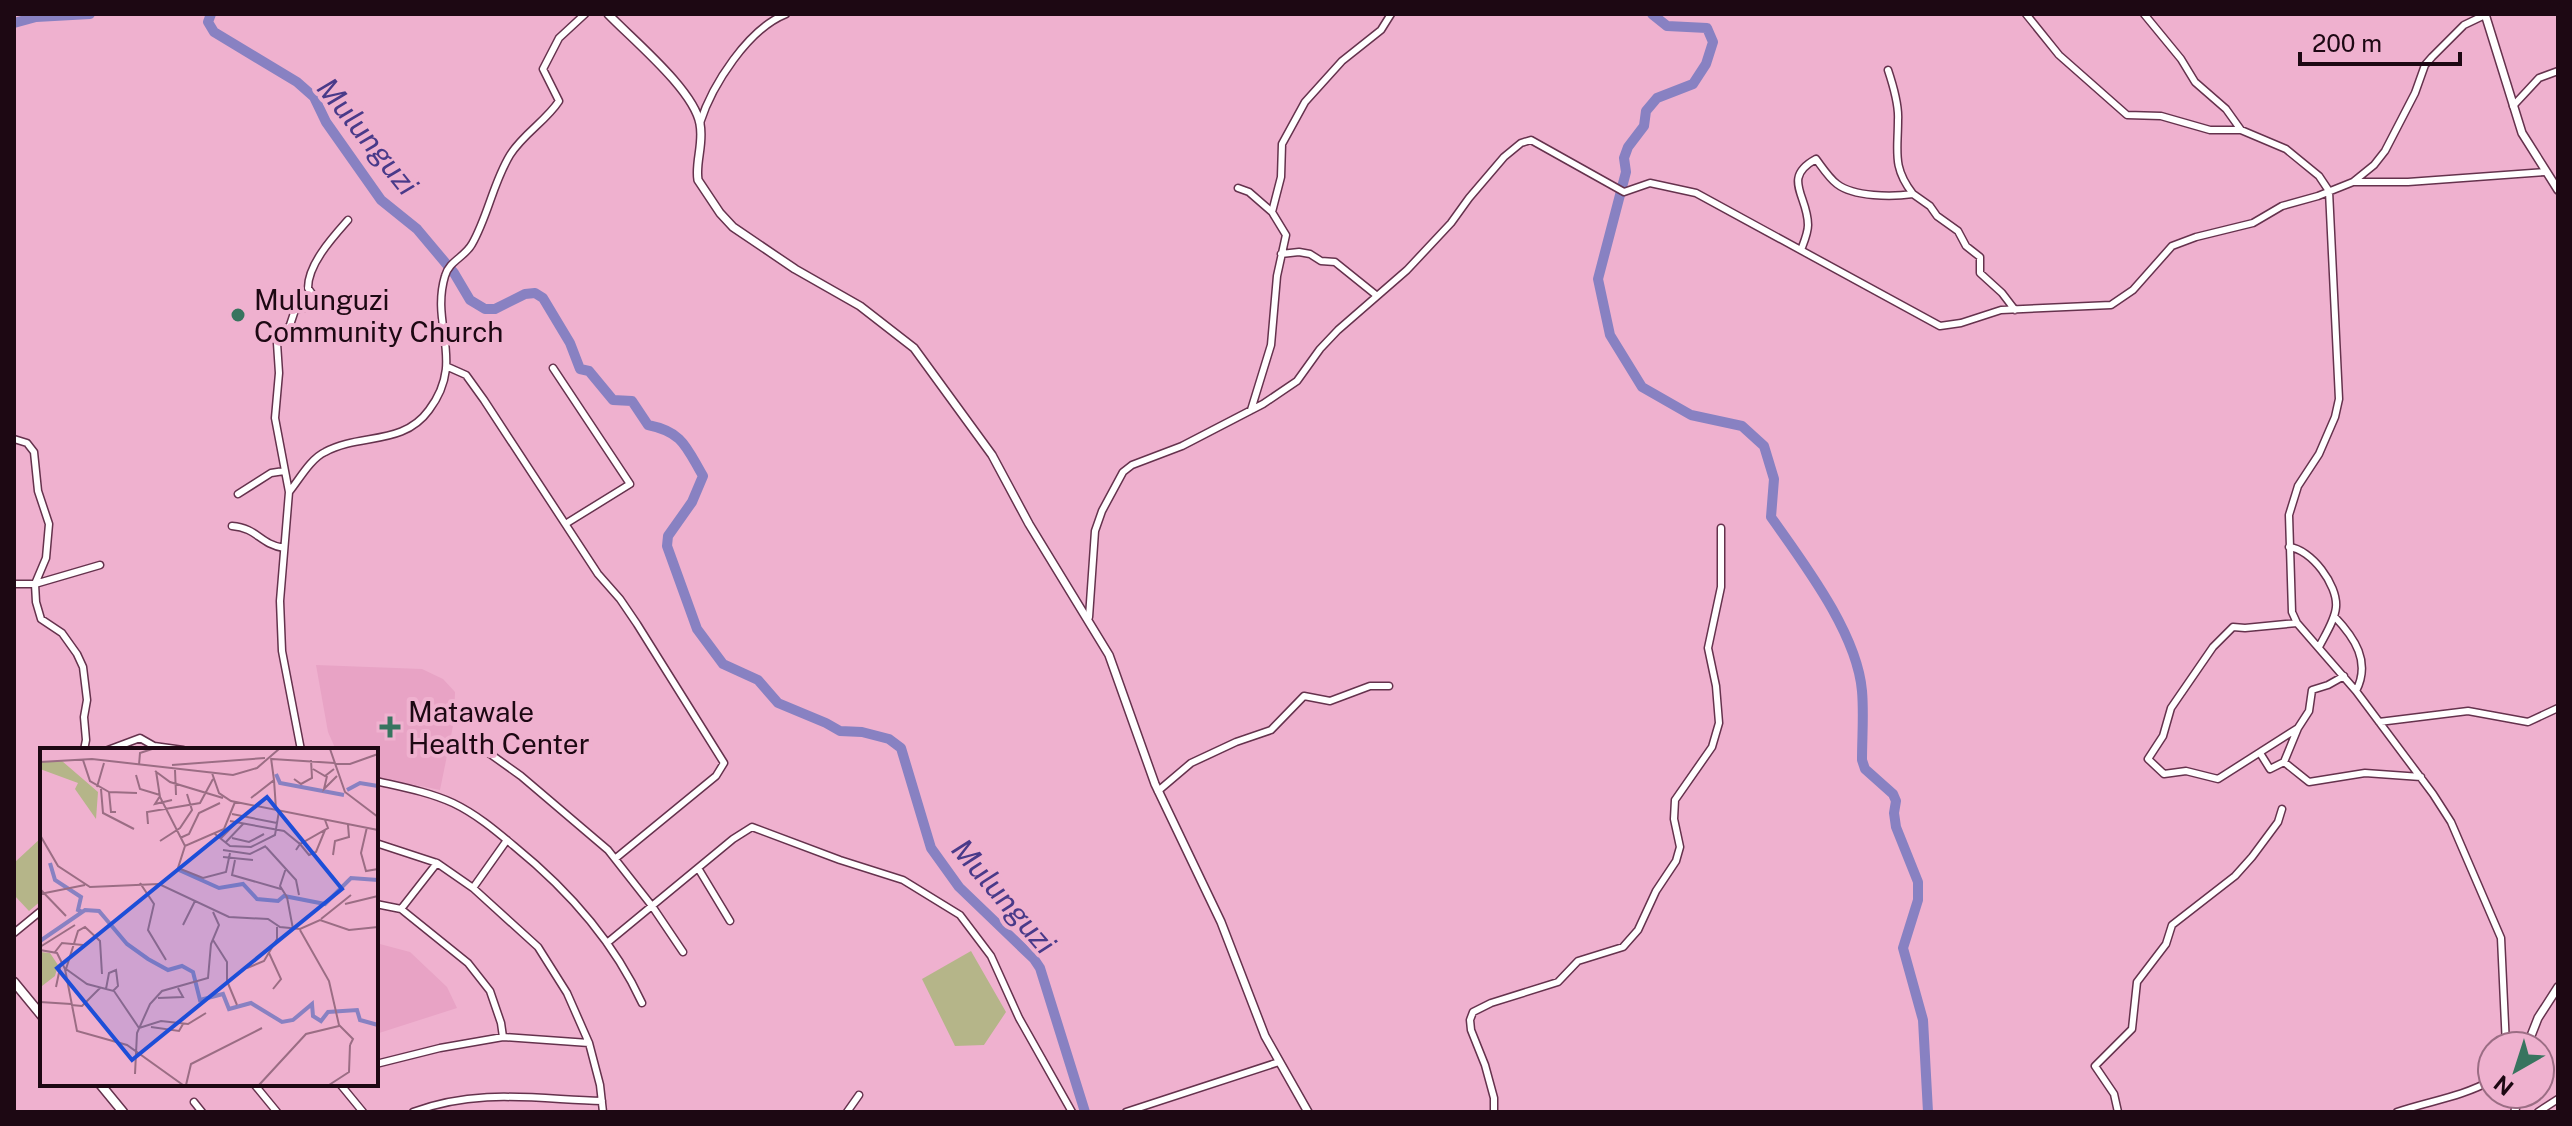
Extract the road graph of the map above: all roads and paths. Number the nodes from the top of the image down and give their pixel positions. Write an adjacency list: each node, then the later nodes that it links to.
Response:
1 (585, 14): 25 (street)
2 (608, 14): 11 (street)
3 (786, 14): 11 (street)
4 (1391, 14): 19 (street)
5 (2026, 14): 12 (street)
6 (2144, 14): 12 (street)
7 (2486, 14): 10 (street); 14 (street)
8 (1888, 70): 18 (street)
9 (2558, 71): 10 (street)
10 (2513, 106): 13 (street)
11 (700, 123): 41 (street)
12 (2241, 130): 17 (street)
13 (2545, 172): 14 (street); 16 (street)
14 (2353, 182): 17 (street)
15 (1238, 188): 19 (street)
16 (2558, 190)
17 (2329, 191): 24 (street); 35 (street)
18 (1913, 194): 21 (street); 24 (street)
19 (1272, 212): 22 (street)
20 (348, 220): 29 (street)
21 (1801, 250): 23 (street); 24 (street)
22 (1281, 254): 23 (street); 27 (street)
23 (1376, 295): 27 (street)
24 (2015, 310)
25 (448, 367): 30 (street); 32 (street)
26 (553, 368): 32 (street)
27 (1251, 410): 41 (street)
28 (14, 439): 39 (street)
29 (284, 471): 30 (street); 31 (street)
30 (289, 492): 36 (street)
31 (238, 494)
32 (567, 523): 63 (street)
33 (232, 526): 36 (street)
34 (1721, 528): 104 (street)
35 (2289, 547): 40 (street); 42 (street)
36 (284, 548): 54 (street)
37 (100, 565): 39 (street)
38 (14, 584): 39 (street)
39 (35, 584): 51 (street)
40 (2334, 616): 43 (street); 46 (street)
41 (1089, 617): 59 (street)
42 (2297, 623): 43 (street); 55 (street)
43 (2319, 647): 44 (street)
44 (2344, 676): 46 (street); 49 (street)
45 (1389, 686): 59 (street)
46 (2356, 691): 48 (street)
47 (2558, 708): 48 (street)
48 (2379, 722): 57 (street)
49 (2298, 728): 55 (street); 56 (street)
50 (479, 746): 63 (street)
51 (84, 748)
52 (113, 748): 53 (street)
53 (168, 748)
54 (301, 748)
55 (2260, 753): 56 (street)
56 (2284, 762): 57 (street)
57 (2421, 777): 79 (street)
58 (378, 782): 61 (street)
59 (1158, 791): 83 (street)
60 (2282, 809): 105 (street)
61 (507, 840): 66 (street); 73 (street)
62 (378, 844): 64 (street)
63 (616, 858): 68 (street)
64 (437, 863): 66 (street); 69 (street)
65 (698, 868): 68 (street); 71 (street); 93 (street)
66 (473, 888): 82 (street)
67 (378, 904): 69 (street)
68 (652, 906): 73 (street); 74 (street)
69 (401, 909): 81 (street)
70 (40, 912): 72 (street)
71 (730, 921)
72 (14, 933)
73 (607, 943): 77 (street)
74 (683, 952)
75 (14, 982): 78 (main road)
76 (2558, 987): 80 (street)
77 (642, 1003)
78 (40, 1014)
79 (2505, 1030)
80 (2533, 1030)
81 (503, 1037): 82 (street); 84 (street)
82 (589, 1043): 91 (street)
83 (1279, 1062): 102 (street); 103 (street)
84 (378, 1064)
85 (102, 1086): 94 (main road)
86 (256, 1086): 96 (street)
87 (342, 1086): 97 (street)
88 (2476, 1088): 106 (street)
89 (859, 1095): 100 (street)
90 (2558, 1099): 107 (street)
91 (602, 1101): 98 (street); 99 (street)
92 (194, 1102): 95 (street)
93 (1071, 1110): 101 (street)
94 (123, 1112)
95 (202, 1112)
96 (277, 1112)
97 (363, 1112)
98 (413, 1112)
99 (603, 1112)
100 (847, 1112)
101 (1063, 1112)
102 (1126, 1112)
103 (1308, 1112)
104 (1494, 1112)
105 (2118, 1112)
106 (2397, 1112)
107 (2538, 1112)

